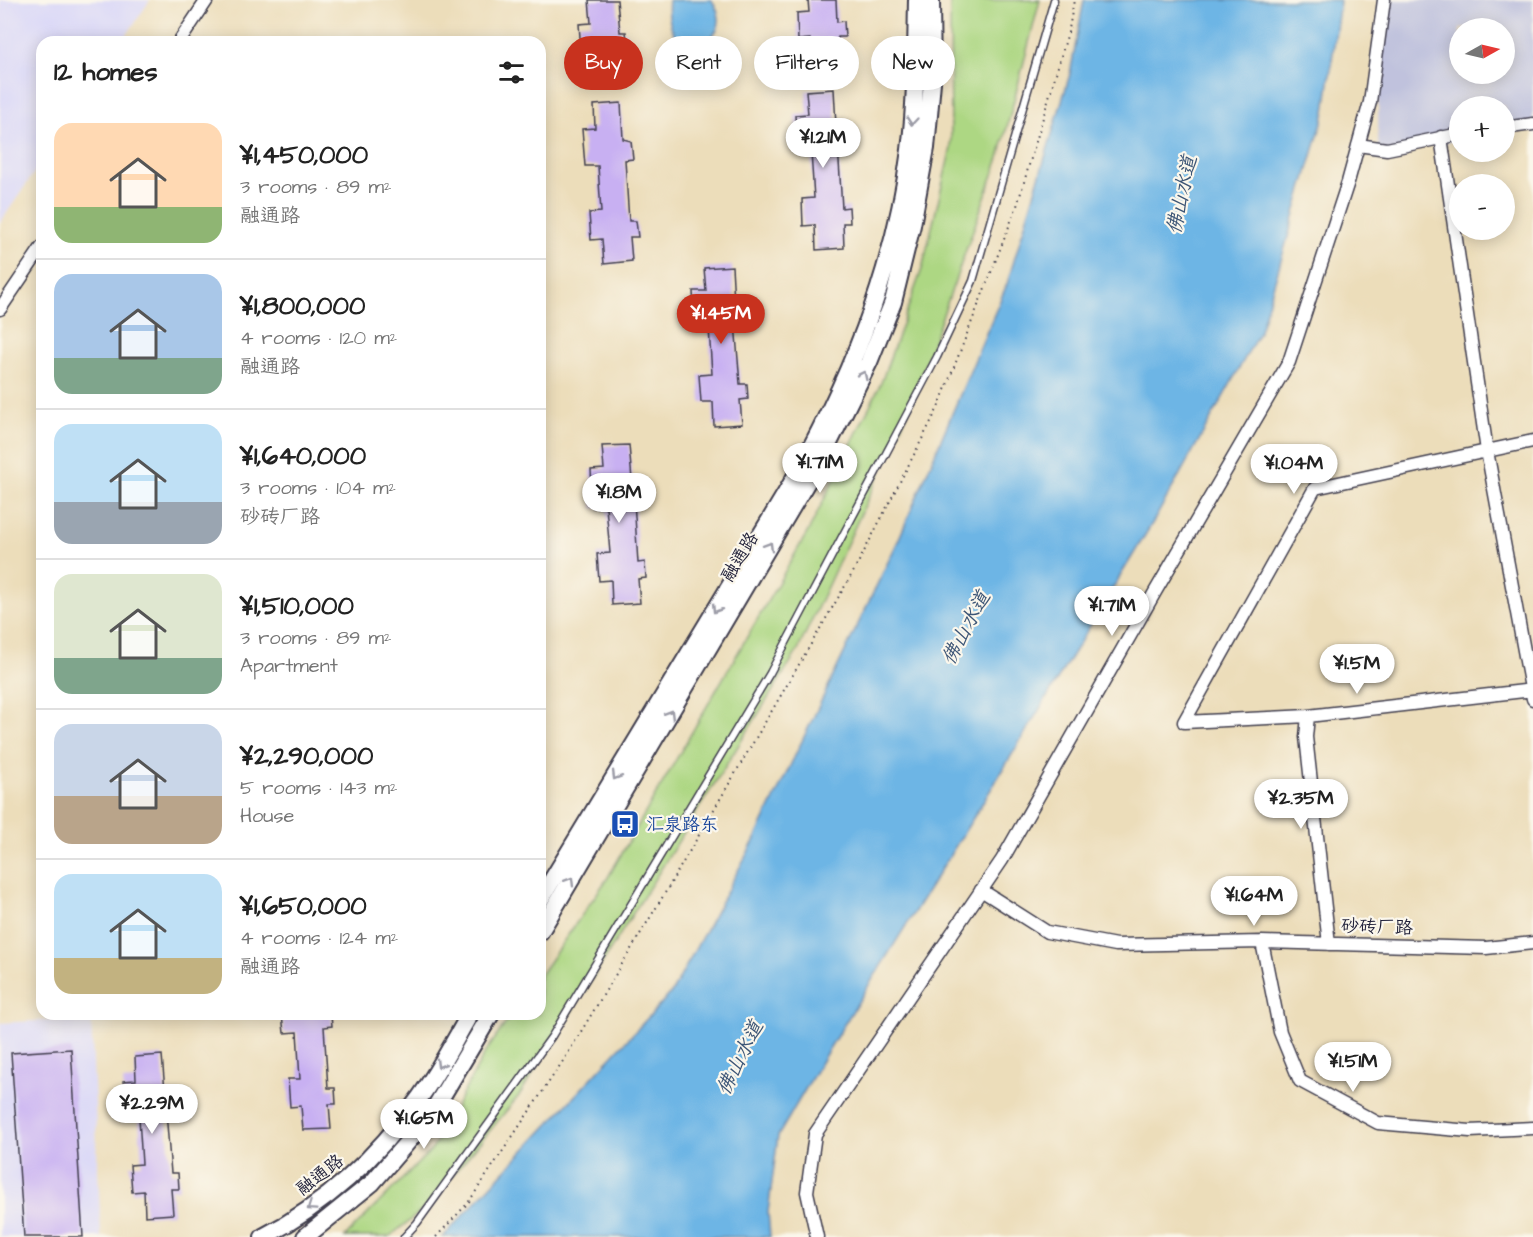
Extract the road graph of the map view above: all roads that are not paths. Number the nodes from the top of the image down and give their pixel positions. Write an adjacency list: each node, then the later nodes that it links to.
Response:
1 (207, 0): 6 (street)
2 (917, 0): 18 (main road, 融通路, one-way to 18)
3 (931, 0): 20 (main road, 融通路, one-way to 3)
4 (1054, 0): 29 (lane)
5 (1384, 0): 11 (street)
6 (183, 36)
7 (1533, 124): 8 (street)
8 (1515, 126)
9 (1449, 136): 10 (street)
10 (1441, 137): 11 (street); 15 (street)
11 (1358, 145): 19 (street)
12 (36, 256): 13 (street)
13 (0, 309)
14 (1533, 441): 15 (street)
15 (1487, 451): 16 (street); 17 (street)
16 (1533, 693): 17 (street)
17 (1308, 716): 23 (street)
18 (546, 890)
19 (981, 890): 21 (street, 砂砖厂路); 30 (street)
20 (546, 922)
21 (1262, 942): 23 (street, 砂砖厂路); 26 (street)
22 (1533, 943): 23 (street, 砂砖厂路)
23 (1329, 944)
24 (466, 1020): 27 (main road, 融通路, one-way to 27)
25 (487, 1020): 28 (main road)
26 (1533, 1128)
27 (263, 1237)
28 (305, 1237)
29 (404, 1237)
30 (817, 1237)

